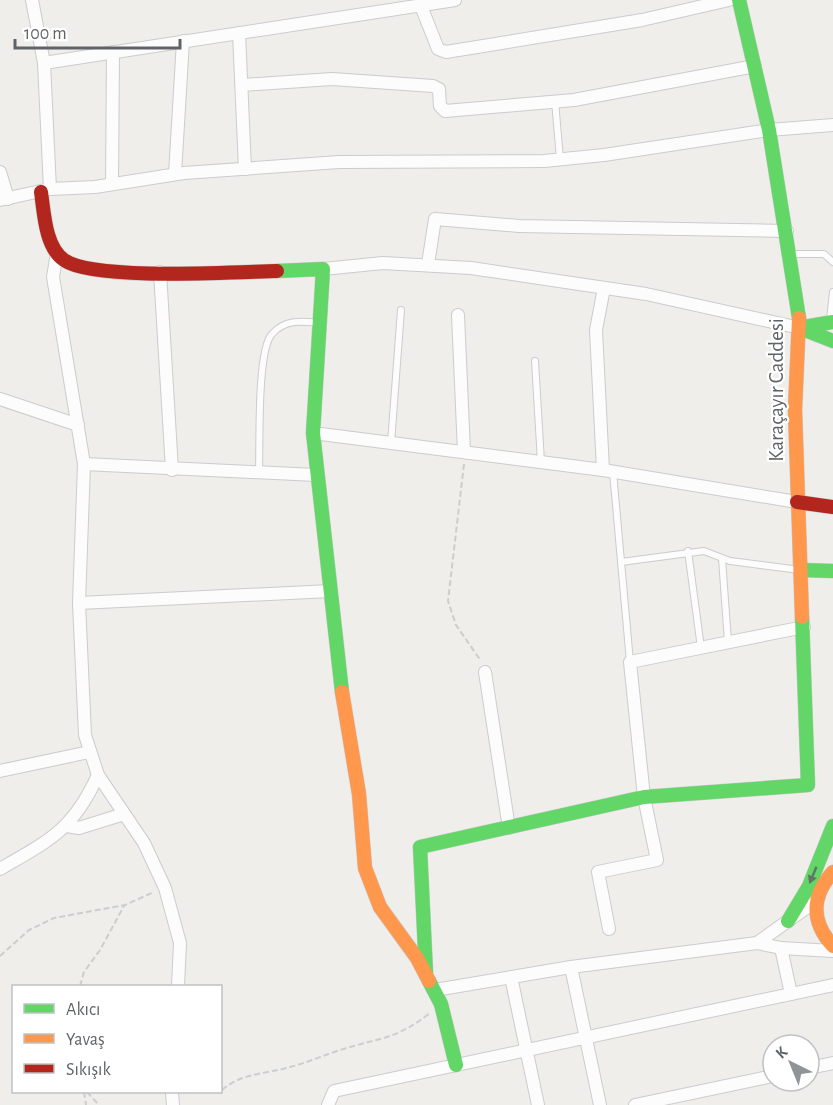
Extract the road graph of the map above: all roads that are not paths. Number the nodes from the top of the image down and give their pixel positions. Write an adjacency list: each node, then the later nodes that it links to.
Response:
1 (32, 0): 11 (street)
2 (454, 0): 5 (street)
3 (729, 0): 7 (street)
4 (739, 0): 12 (street, Karaçayır Caddesi)
5 (438, 1): 7 (street)
6 (386, 5): 7 (street); 8 (street)
7 (421, 6)
8 (239, 33): 9 (street); 13 (street)
9 (183, 41): 10 (street); 20 (street)
10 (113, 52): 11 (street); 21 (street)
11 (44, 63): 22 (street)
12 (755, 66): 14 (street); 16 (street, Karaçayır Caddesi)
13 (242, 85): 14 (street); 18 (street)
14 (555, 101): 17 (lane)
15 (833, 125): 16 (street)
16 (769, 130): 17 (street); 24 (street, Karaçayır Caddesi)
17 (560, 160): 18 (street)
18 (245, 169): 20 (street)
19 (0, 172): 23 (street)
20 (175, 174): 21 (street)
21 (112, 184): 22 (street)
22 (45, 190): 23 (street); 25 (street)
23 (4, 200)
24 (787, 231): 26 (street, Karaçayır Caddesi); 28 (street)
25 (57, 253): 30 (street); 41 (street)
26 (790, 254): 27 (lane); 37 (street, Karaçayır Caddesi)
27 (833, 261)
28 (428, 264): 29 (street); 31 (street)
29 (323, 269): 30 (street); 35 (street)
30 (160, 273): 48 (street)
31 (604, 288): 37 (street); 49 (street)
32 (833, 292): 36 (lane)
33 (401, 310): 43 (lane)
34 (458, 315): 44 (street)
35 (320, 323): 42 (street); 47 (lane)
36 (831, 323): 37 (street)
37 (800, 328): 38 (street); 51 (street, Karaçayır Caddesi)
38 (833, 341)
39 (535, 361): 45 (lane)
40 (0, 399): 41 (street)
41 (78, 425): 46 (street)
42 (313, 433): 43 (street); 50 (street)
43 (391, 443): 44 (street)
44 (464, 452): 45 (street)
45 (541, 462): 49 (street)
46 (84, 464): 48 (street); 59 (street)
47 (259, 468)
48 (172, 470): 50 (street)
49 (608, 471): 51 (street); 55 (lane)
50 (316, 475): 58 (street)
51 (797, 502): 52 (street); 56 (street, Karaçayır Caddesi)
52 (833, 507)
53 (688, 551): 54 (lane); 55 (lane); 62 (lane)
54 (722, 558): 56 (lane); 61 (lane)
55 (621, 562): 63 (lane)
56 (801, 570): 57 (street); 60 (street, Karaçayır Caddesi)
57 (833, 571)
58 (332, 591): 59 (street); 83 (street)
59 (79, 603): 65 (street)
60 (804, 627): 61 (street); 68 (street, Karaçayır Caddesi)
61 (728, 643): 62 (street)
62 (701, 648): 63 (street)
63 (630, 662): 68 (street)
64 (485, 672): 72 (street)
65 (89, 752): 66 (street); 67 (street)
66 (0, 771)
67 (98, 775): 69 (street); 70 (street)
68 (644, 797): 72 (street); 77 (street)
69 (124, 814): 70 (street); 85 (street)
70 (67, 826): 73 (street)
71 (833, 826): 76 (street, one-way to 76)
72 (509, 828): 83 (street)
73 (0, 869)
74 (833, 872): 75 (street)
75 (816, 901): 76 (street); 79 (street)
76 (788, 921): 78 (street)
77 (609, 929)
78 (757, 943): 80 (street); 82 (street)
79 (833, 946)
80 (781, 948): 81 (street); 88 (street)
81 (833, 951)
82 (571, 967): 84 (street); 89 (street)
83 (426, 972): 87 (street)
84 (511, 977): 87 (street); 90 (street)
85 (178, 985)
86 (833, 986): 88 (street)
87 (435, 990): 91 (street)
88 (791, 994): 89 (street)
89 (586, 1038): 90 (street); 95 (street)
90 (526, 1050): 91 (street); 94 (street)
91 (456, 1065): 93 (street)
92 (761, 1079): 96 (street)
93 (328, 1105)
94 (538, 1105)
95 (600, 1105)
96 (635, 1105)

